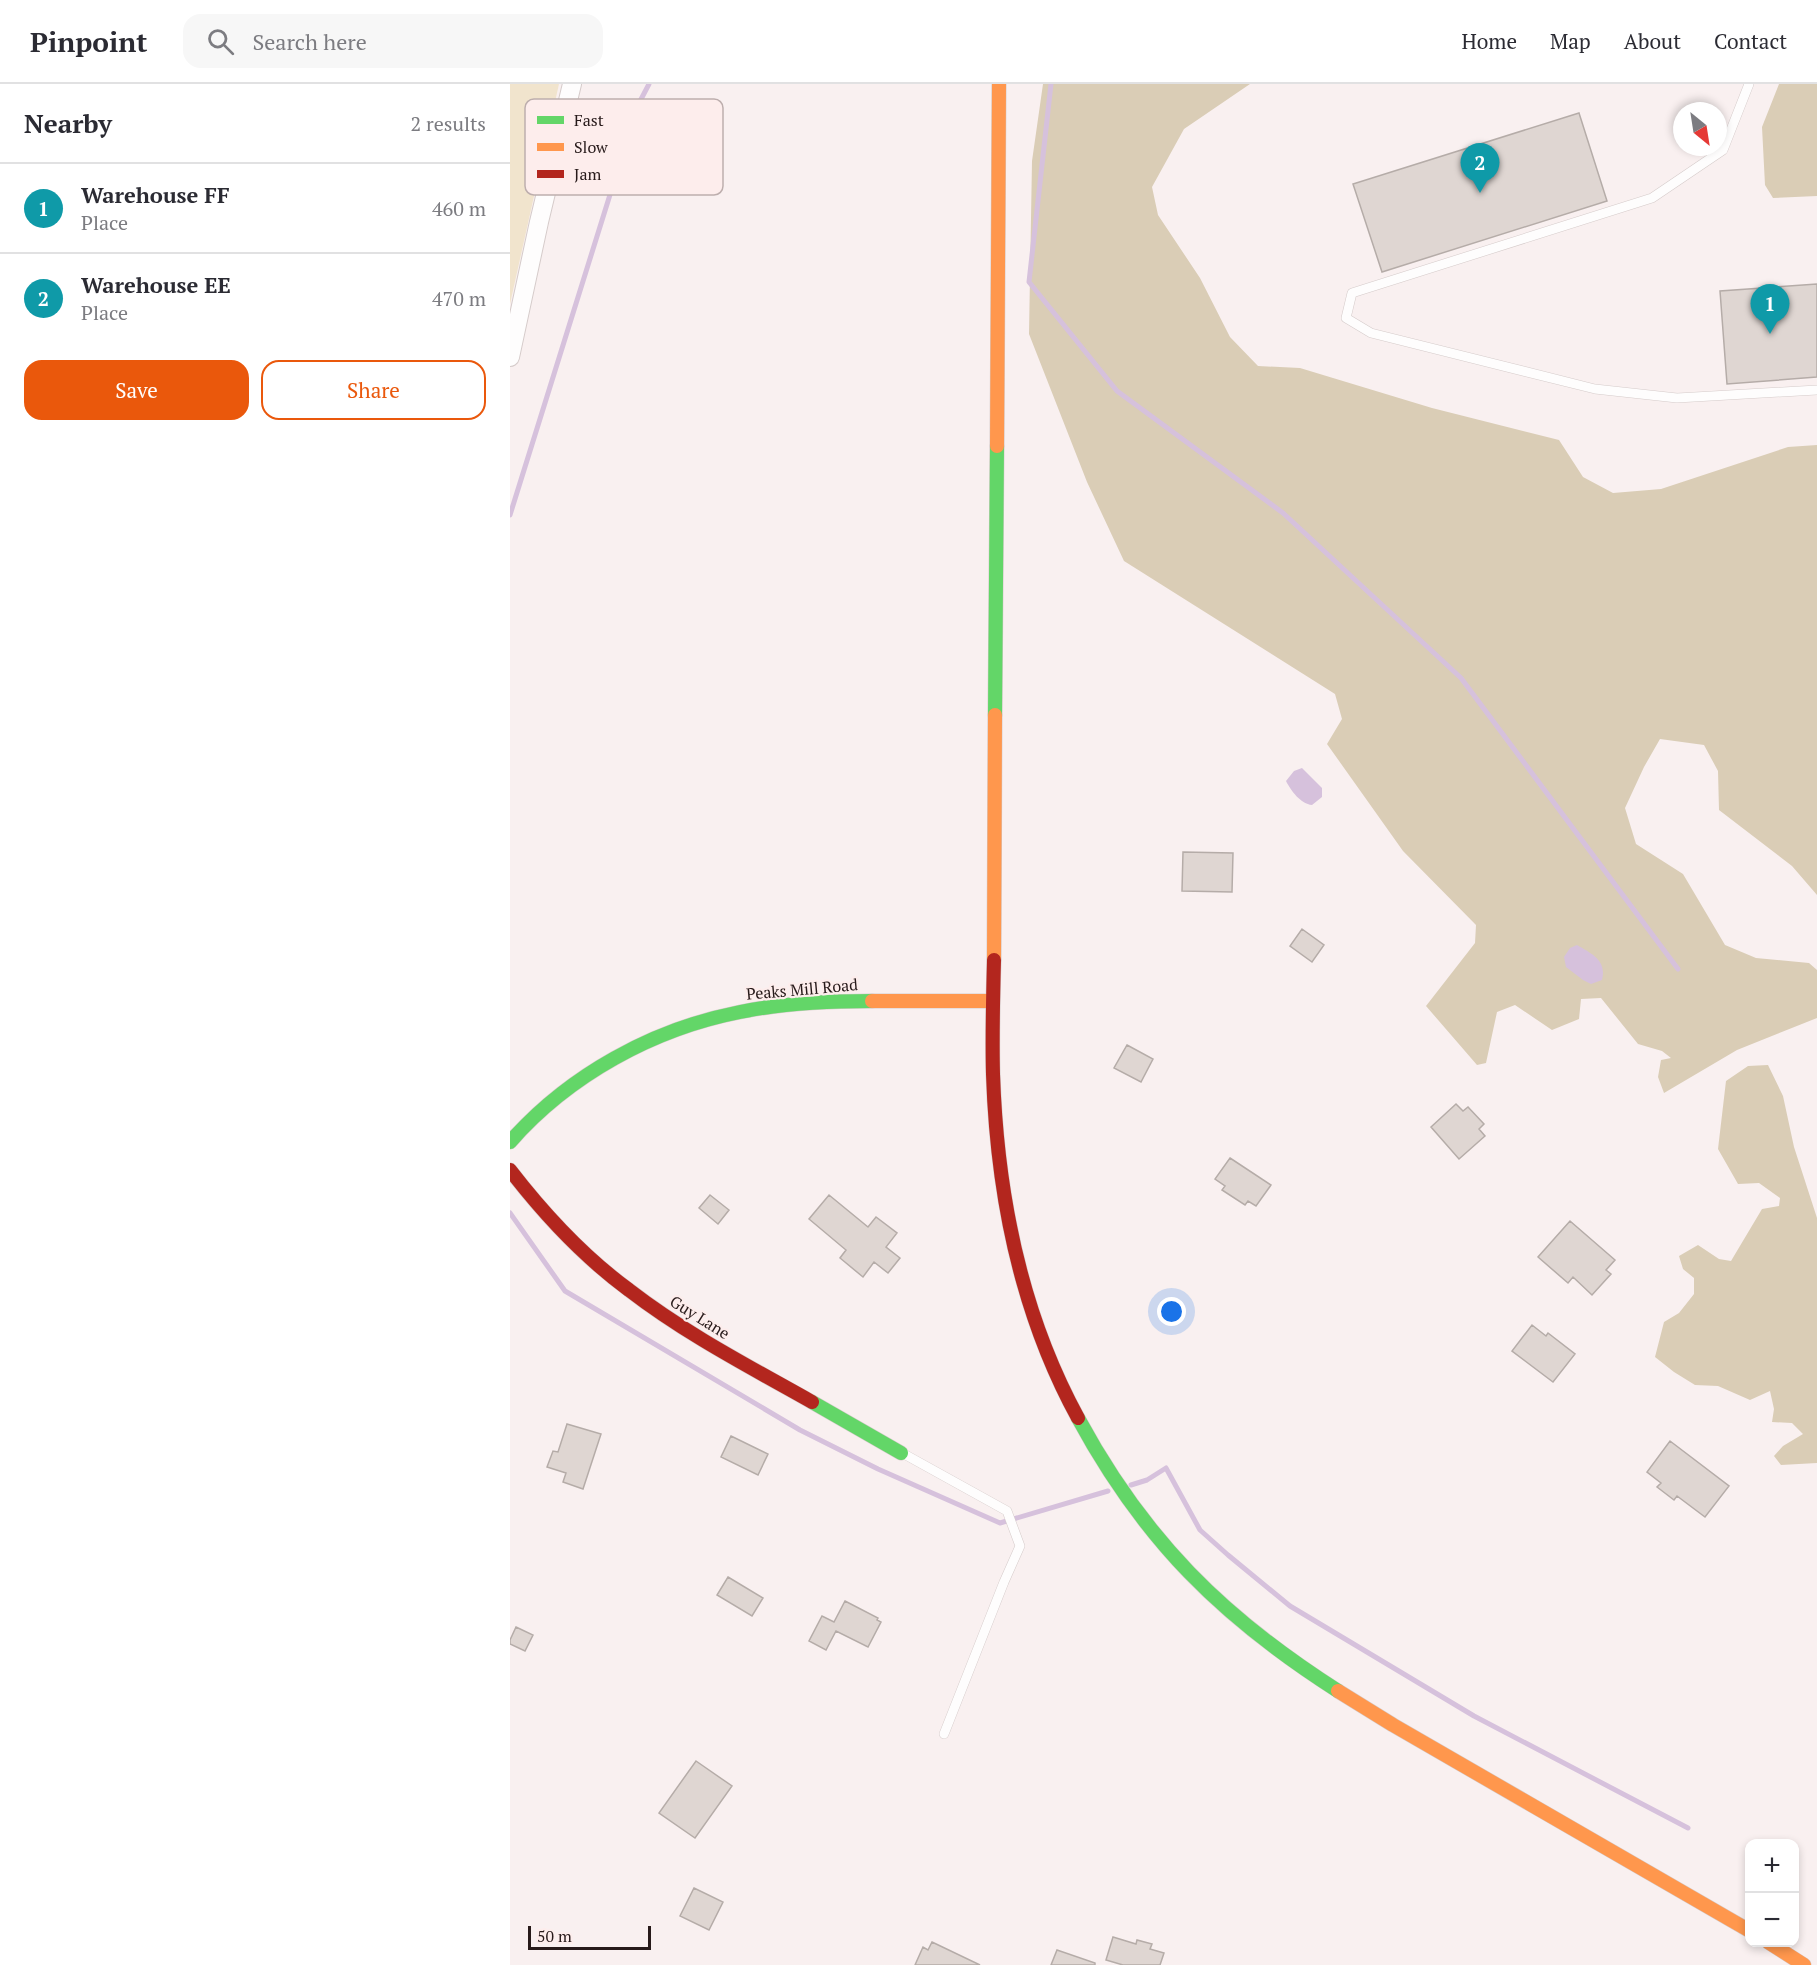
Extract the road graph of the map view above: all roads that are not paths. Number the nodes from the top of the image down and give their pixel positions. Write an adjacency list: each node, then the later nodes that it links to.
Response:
1 (572, 84): 4 (street)
2 (999, 84): 8 (main road)
3 (1749, 84): 7 (lane)
4 (568, 99)
5 (545, 195): 6 (street)
6 (510, 357)
7 (1817, 390)
8 (992, 1001): 9 (main road, Peaks Mill Road); 13 (main road)
9 (510, 1142)
10 (510, 1170): 11 (main road, Guy Lane)
11 (902, 1453): 12 (lane)
12 (944, 1734)
13 (1745, 1929)
14 (1776, 1947): 15 (main road)
15 (1804, 1965)

